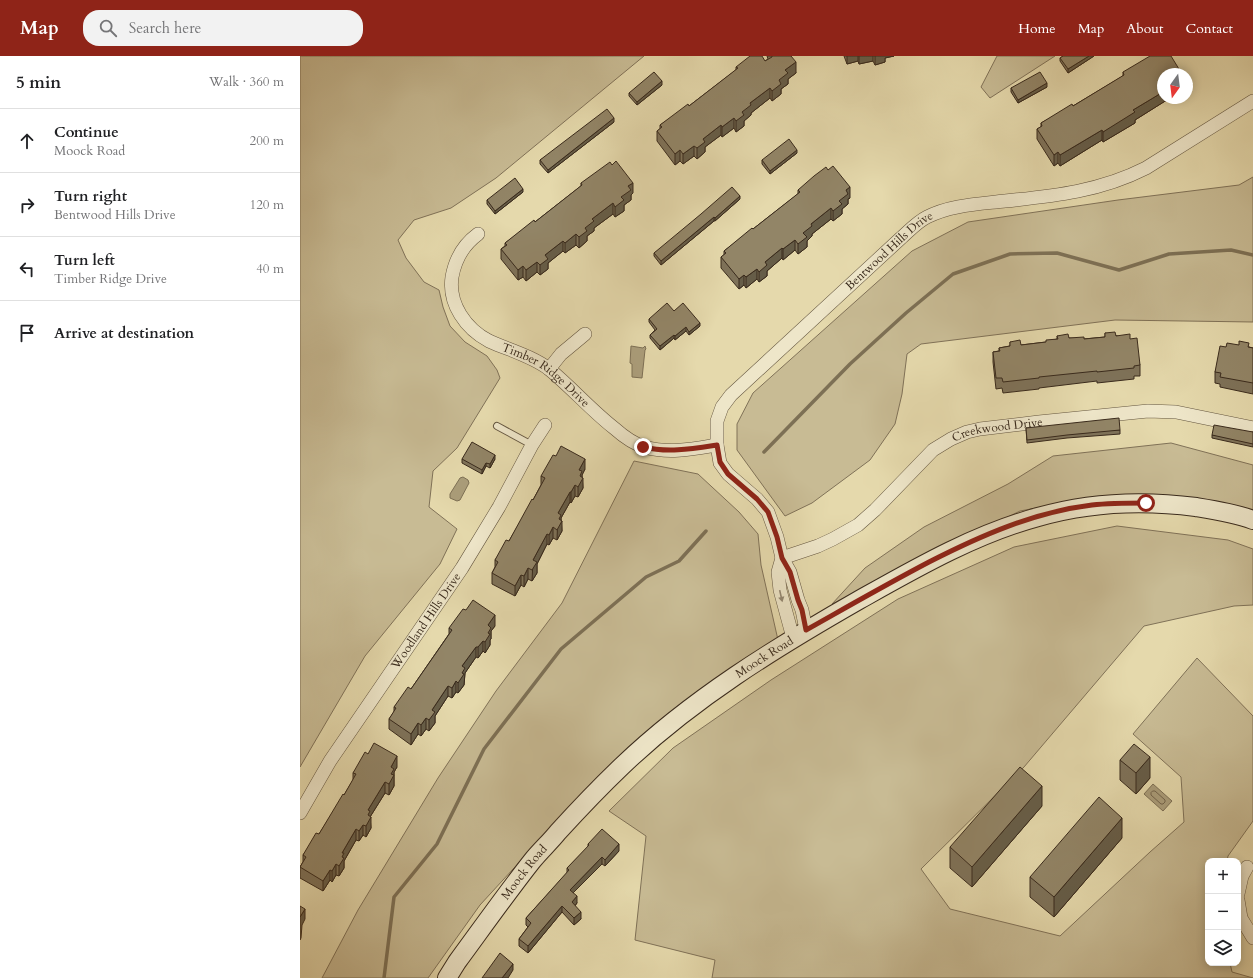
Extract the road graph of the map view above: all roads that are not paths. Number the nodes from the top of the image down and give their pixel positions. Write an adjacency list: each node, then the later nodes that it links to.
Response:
1 (1253, 102): 8 (street, Bentwood Hills Drive)
2 (478, 234): 4 (street, Timber Ridge Drive)
3 (585, 334): 4 (street)
4 (548, 369): 8 (street, Timber Ridge Drive)
5 (546, 425): 9 (street, Woodland Hills Drive)
6 (497, 426): 9 (lane)
7 (1253, 428): 11 (street, Creekwood Drive)
8 (717, 445): 11 (street, Bentwood Hills Drive)
9 (532, 446): 13 (street, Woodland Hills Drive)
10 (1253, 520): 12 (main road, Moock Road)
11 (782, 558): 12 (street, Bentwood Hills Drive)
12 (800, 634): 18 (main road, Moock Road)
13 (300, 813)
14 (1246, 867): 15 (street)
15 (1241, 880)
16 (1241, 918): 17 (street)
17 (1253, 938)
18 (447, 978)

